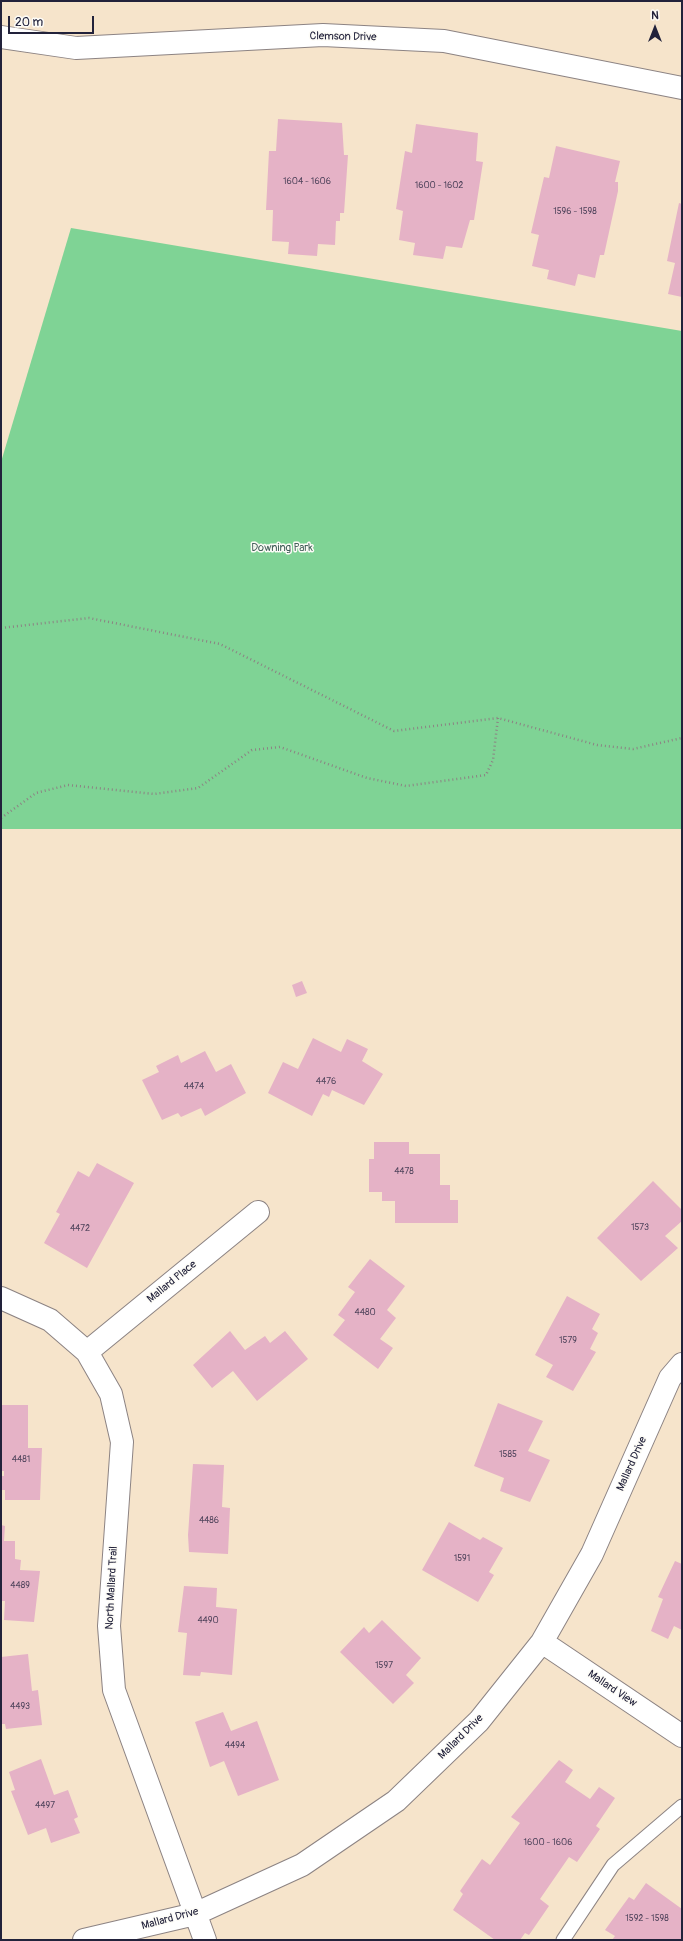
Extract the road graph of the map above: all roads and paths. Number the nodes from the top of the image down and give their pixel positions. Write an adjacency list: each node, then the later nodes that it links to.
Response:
1 (1, 37): 2 (street, Clemson Drive)
2 (682, 88)
3 (1, 628): 4 (path)
4 (498, 718): 5 (path); 6 (path)
5 (682, 738)
6 (1, 818)
7 (258, 1212): 9 (street, Mallard Place)
8 (1, 1298): 9 (street, North Mallard Trail)
9 (87, 1352): 14 (street, North Mallard Trail)
10 (682, 1364): 11 (street, Mallard Drive)
11 (542, 1642): 12 (street, Mallard View); 14 (street, Mallard Drive)
12 (682, 1736)
13 (682, 1806): 17 (lane)
14 (195, 1914): 15 (street, Mallard Drive); 16 (street, North Mallard Trail)
15 (84, 1940)
16 (205, 1940)
17 (563, 1940)

